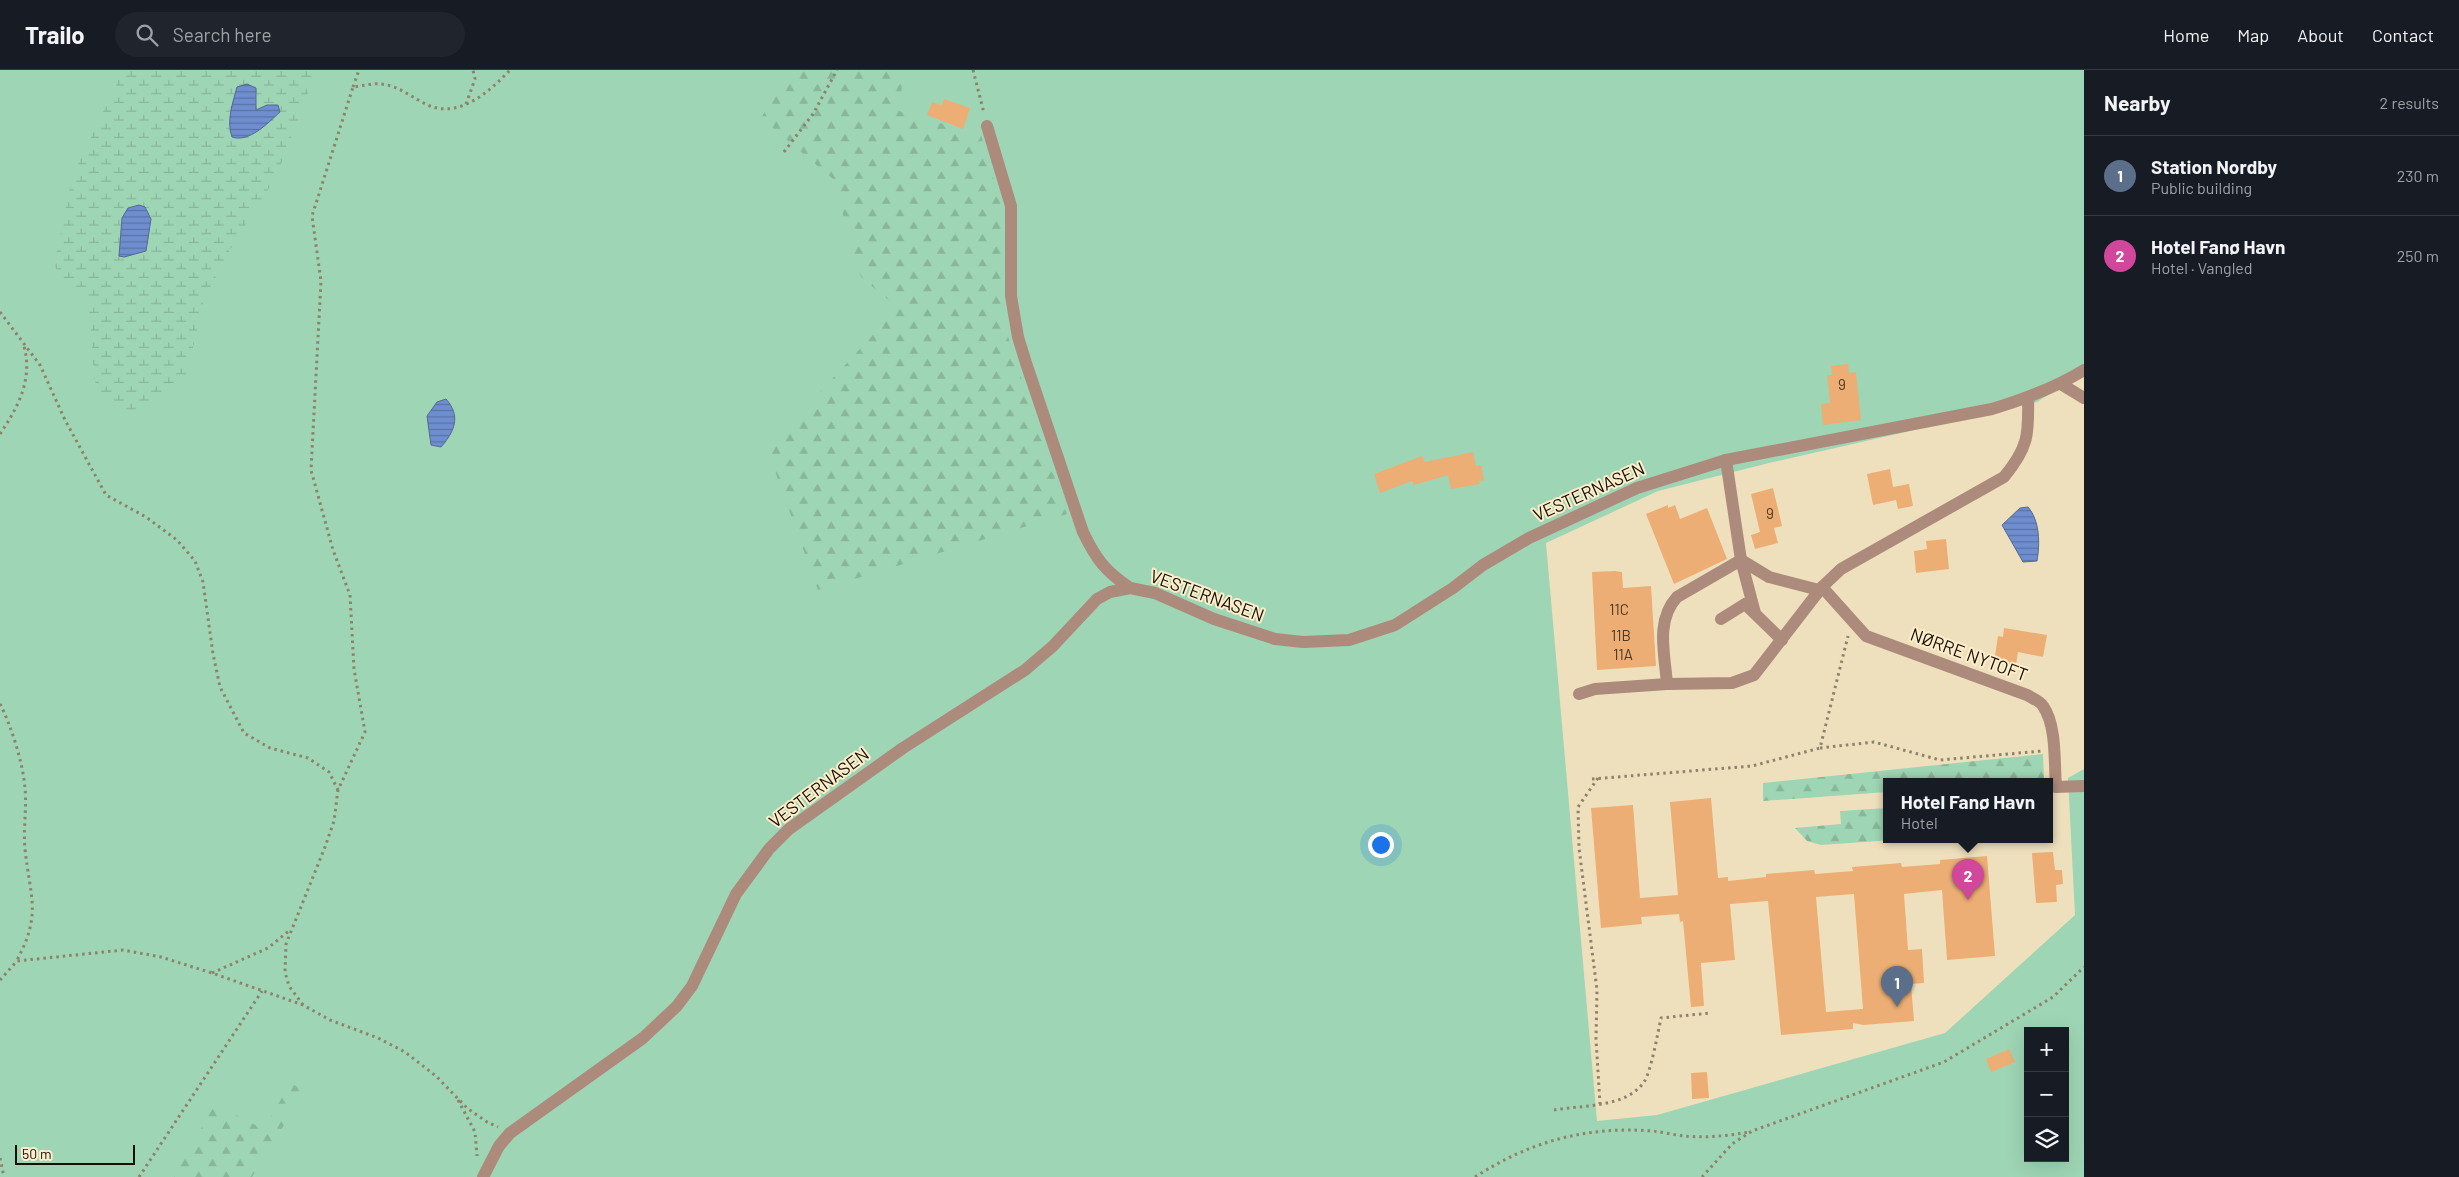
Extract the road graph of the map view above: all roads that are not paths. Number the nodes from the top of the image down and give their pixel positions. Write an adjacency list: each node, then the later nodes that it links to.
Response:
1 (987, 126): 8 (street, VESTERNASEN)
2 (2084, 370): 3 (street, VESTERNASEN)
3 (2062, 384): 4 (street, VESTERNASEN); 5 (street)
4 (2028, 398): 6 (street, VESTERNASEN); 9 (street)
5 (2084, 398)
6 (1726, 460): 7 (street); 8 (street, VESTERNASEN)
7 (1741, 560): 9 (street); 10 (street); 13 (street)
8 (1130, 588): 16 (street, VESTERNASEN)
9 (1821, 588): 12 (street); 15 (street, NØRRE NYTOFT)
10 (1755, 614): 11 (street); 12 (street)
11 (1722, 619)
12 (1782, 640): 13 (street)
13 (1667, 684): 14 (street)
14 (1579, 694)
15 (2084, 786)
16 (483, 1177)

